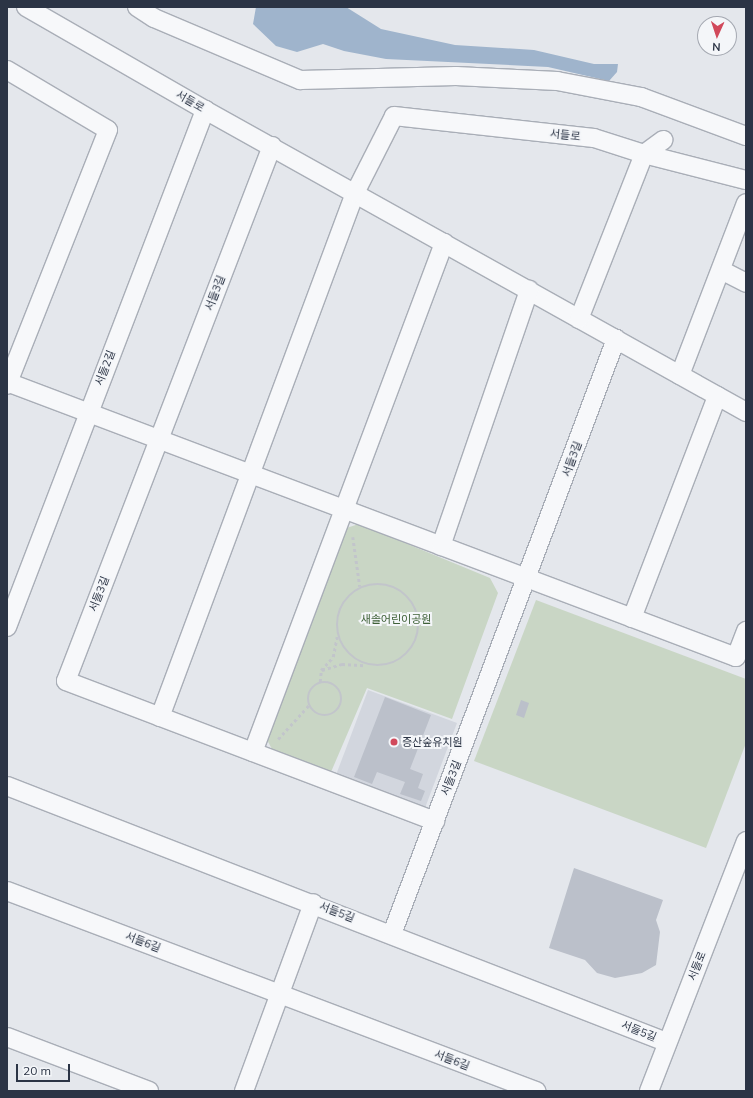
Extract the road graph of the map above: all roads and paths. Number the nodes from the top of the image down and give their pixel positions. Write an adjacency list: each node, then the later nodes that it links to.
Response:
1 (26, 7): 4 (street, 서들로)
2 (137, 7): 5 (street)
3 (7, 70): 19 (street)
4 (205, 110): 7 (street, 서들로); 21 (street, 서들2길)
5 (746, 136)
6 (663, 140): 8 (street)
7 (272, 146): 10 (street, 서들로); 23 (street, 서들3길)
8 (644, 154): 9 (street); 10 (street, 서들로); 16 (street)
9 (746, 180)
10 (355, 193): 12 (street, 서들로); 24 (street)
11 (746, 203): 13 (street)
12 (444, 243): 15 (street, 서들로); 25 (street)
13 (720, 270): 14 (street); 18 (street)
14 (746, 283)
15 (529, 290): 16 (street, 서들로); 27 (street)
16 (579, 319): 17 (street, 서들로)
17 (616, 339): 18 (street, 서들로); 28 (street, 서들3길)
18 (680, 375): 20 (street, 서들로)
19 (7, 383): 21 (street)
20 (717, 396): 22 (street, 서들로); 30 (street)
21 (88, 412): 23 (street); 31 (street, 서들2길)
22 (746, 412)
23 (158, 439): 24 (street); 38 (street, 서들3길)
24 (250, 474): 25 (street); 38 (street)
25 (343, 508): 27 (street); 40 (street)
26 (353, 533): 29 (path)
27 (441, 546): 28 (street)
28 (528, 578): 30 (street); 42 (street, 서들3길)
29 (360, 587): 33 (path); 34 (path)
30 (632, 618): 32 (street)
31 (7, 628)
32 (746, 631)
33 (337, 636): 34 (path); 35 (path)
34 (366, 665): 35 (path)
35 (321, 670): 36 (path)
36 (320, 682): 37 (path); 37 (path)
37 (309, 706): 39 (path)
38 (160, 717): 40 (street)
39 (275, 742)
40 (253, 752): 42 (street)
41 (7, 786): 45 (street, 서들5길)
42 (435, 821): 46 (street, 서들3길)
43 (746, 842): 49 (street, 서들로)
44 (7, 891): 47 (street, 서들6길)
45 (313, 903): 46 (street, 서들5길); 47 (street)
46 (392, 934): 49 (street, 서들5길)
47 (280, 994): 51 (street); 52 (street, 서들6길)
48 (7, 1037): 50 (street)
49 (666, 1042): 53 (street, 서들로)
50 (149, 1091)
51 (244, 1091)
52 (536, 1091)
53 (649, 1091)

